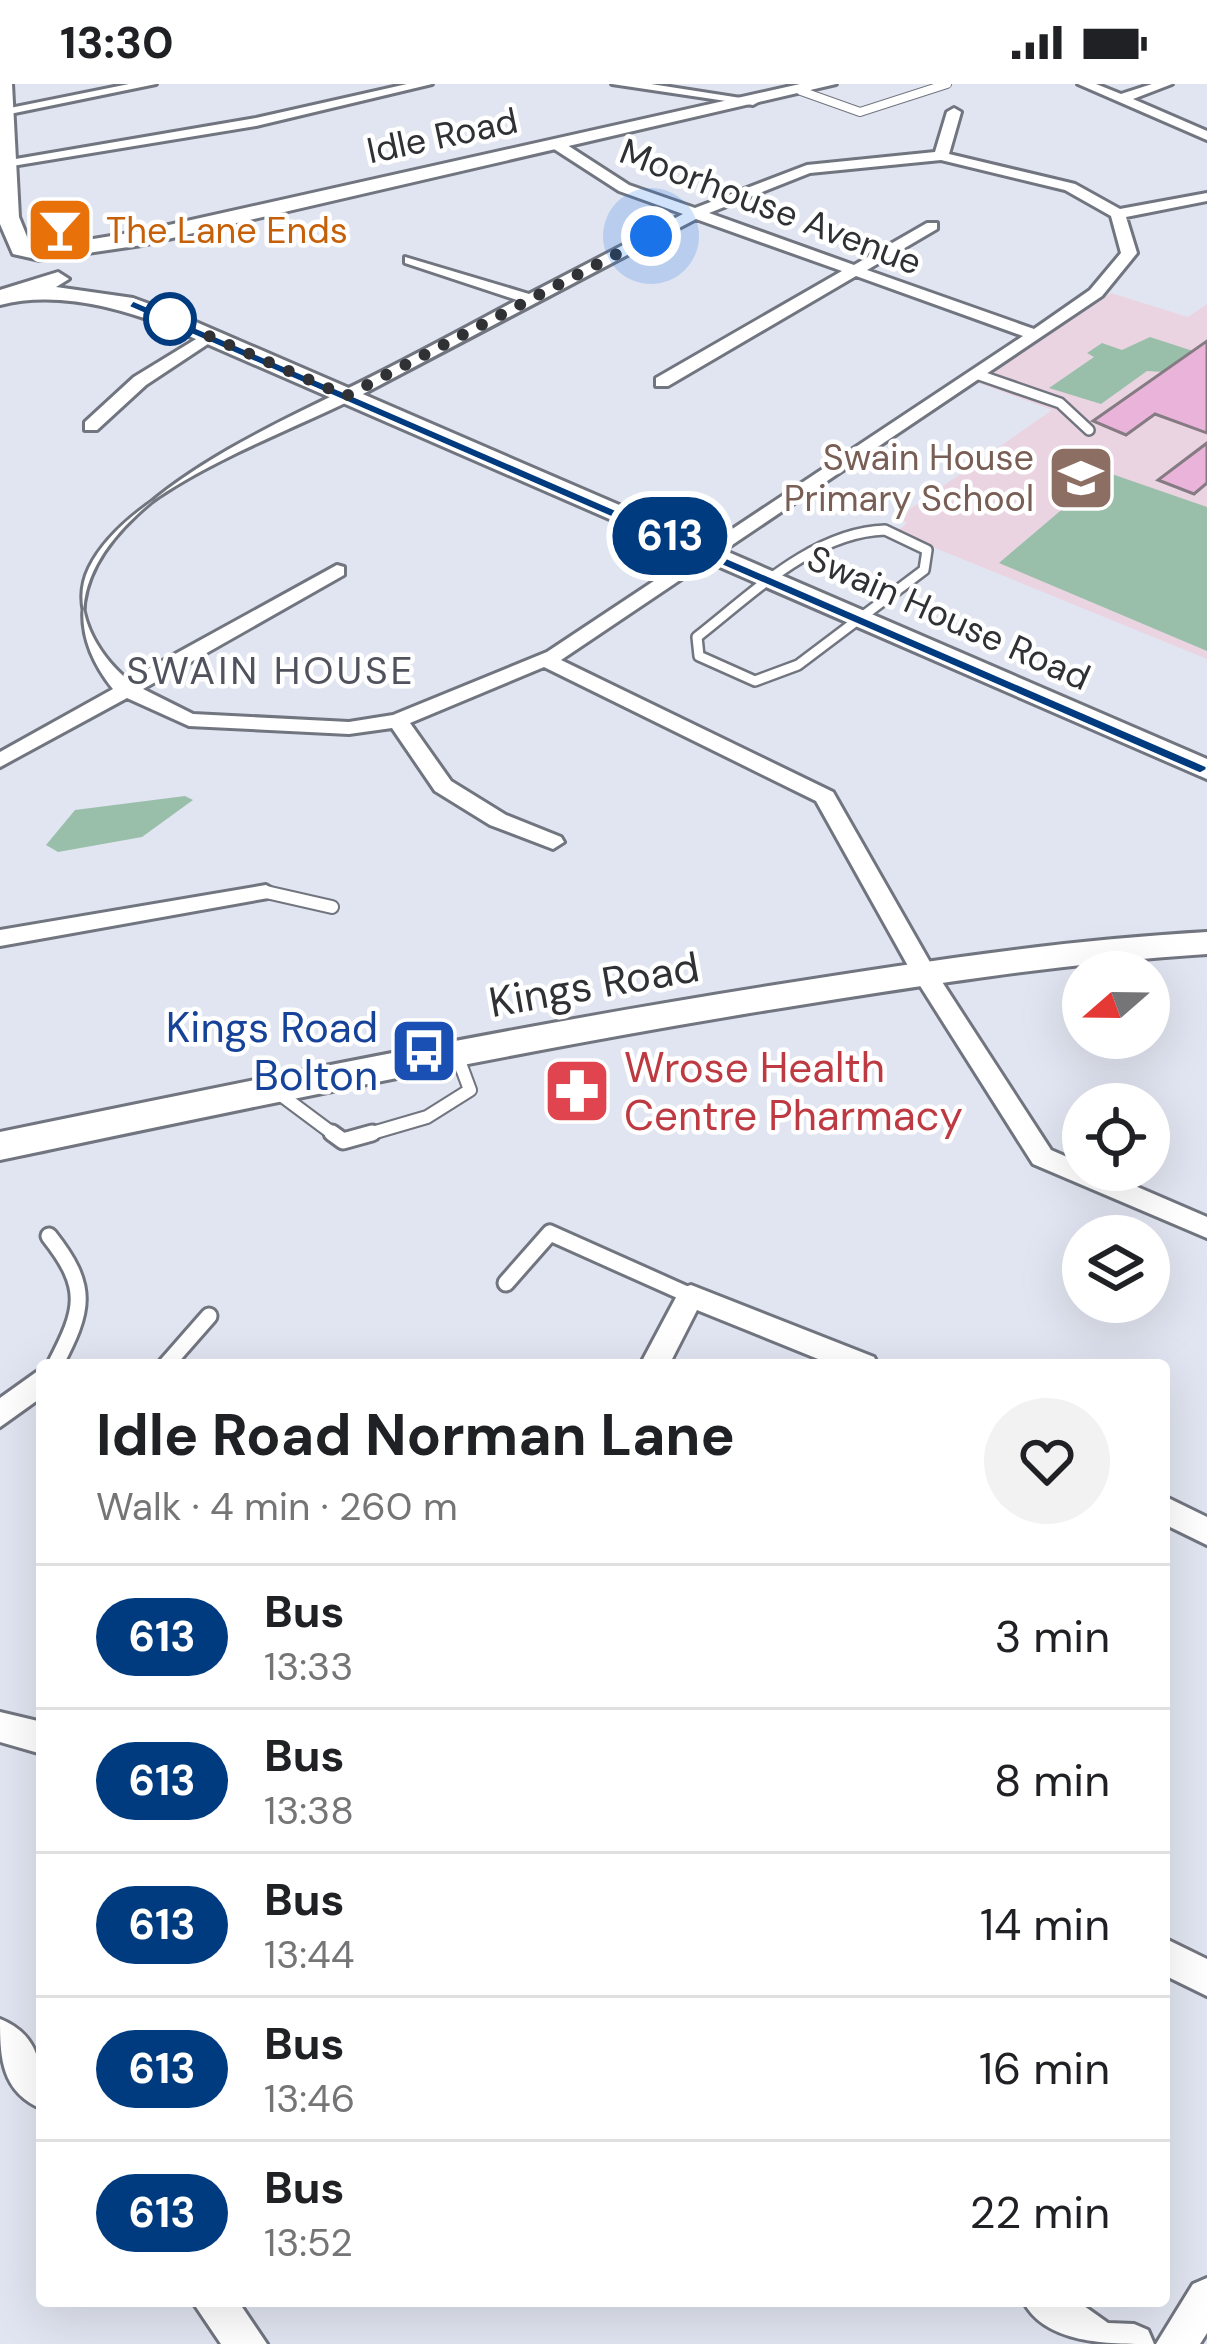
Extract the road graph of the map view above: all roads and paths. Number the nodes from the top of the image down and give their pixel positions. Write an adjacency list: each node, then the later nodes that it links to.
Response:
1 (108, 84): 10 (street)
2 (144, 84): 10 (street)
3 (425, 84): 17 (street)
4 (620, 84): 12 (street)
5 (826, 84): 9 (street, Idle Road)
6 (946, 84): 9 (lane)
7 (1085, 84): 11 (street)
8 (1165, 84): 11 (street)
9 (801, 91): 12 (street, Idle Road)
10 (2, 100): 17 (street)
11 (1121, 100): 14 (street)
12 (753, 101): 15 (street, Idle Road)
13 (954, 112): 16 (street)
14 (1207, 136)
15 (559, 146): 19 (street, Moorhouse Avenue); 23 (street, Idle Road)
16 (941, 156): 19 (street); 20 (street)
17 (3, 168): 21 (street)
18 (1207, 197): 20 (street)
19 (692, 214): 27 (street, Moorhouse Avenue); 30 (street)
20 (1118, 214): 33 (street)
21 (4, 224): 24 (street)
22 (932, 226): 27 (street)
23 (142, 238): 24 (street, Idle Road); 26 (street, Idle Road)
24 (20, 249): 26 (street, Swain House Road)
25 (410, 260): 30 (street)
26 (64, 270): 28 (street, Idle Road); 31 (street, Swain House Road)
27 (852, 272): 33 (street, Moorhouse Avenue); 36 (street)
28 (31, 292): 29 (street); 31 (street, Swain House Road); 32 (street, Idle Road)
29 (0, 298)
30 (528, 299): 37 (street)
31 (133, 304): 34 (street, Swain House Road)
32 (0, 317)
33 (1035, 335): 35 (street)
34 (212, 336): 37 (street, Swain House Road); 38 (street)
35 (979, 375): 39 (lane); 40 (street)
36 (662, 382)
37 (346, 396): 40 (street, Swain House Road); 45 (street)
38 (91, 427)
39 (1089, 430)
40 (711, 554): 42 (street, Swain House Road); 44 (street)
41 (337, 571): 45 (street)
42 (771, 579): 43 (street, Swain House Road); 43 (lane); 43 (lane)
43 (857, 617): 48 (street, Swain House Road)
44 (547, 661): 46 (street); 54 (street)
45 (126, 689): 46 (street); 47 (street)
46 (398, 721): 49 (street)
47 (0, 761)
48 (1207, 770)
49 (553, 842)
50 (266, 892): 51 (lane); 52 (street)
51 (332, 908)
52 (0, 938)
53 (1207, 943): 54 (street, Kings Road)
54 (924, 973): 55 (street, Kings Road); 58 (street)
55 (458, 1054): 56 (street, Kings Road); 56 (lane)
56 (272, 1088): 57 (street, Kings Road)
57 (0, 1146)
58 (1207, 1228)
59 (49, 1237): 63 (lane)
60 (506, 1283): 61 (lane)
61 (691, 1296): 65 (street); 66 (street)
62 (209, 1316): 64 (lane)
63 (58, 1359)
64 (171, 1359)
65 (657, 1359)
66 (849, 1359)
67 (36, 1385): 68 (street)
68 (0, 1414)
69 (1170, 1512): 70 (street)
70 (1207, 1532)
71 (0, 1727): 72 (street)
72 (36, 1736)
73 (1170, 1959): 74 (street)
74 (1207, 1978)
75 (0, 2037): 76 (street)
76 (36, 2082)
77 (1207, 2298): 82 (street)
78 (217, 2307): 80 (street)
79 (1052, 2307): 81 (street)
80 (247, 2344)
81 (1134, 2344)
82 (1176, 2344)

